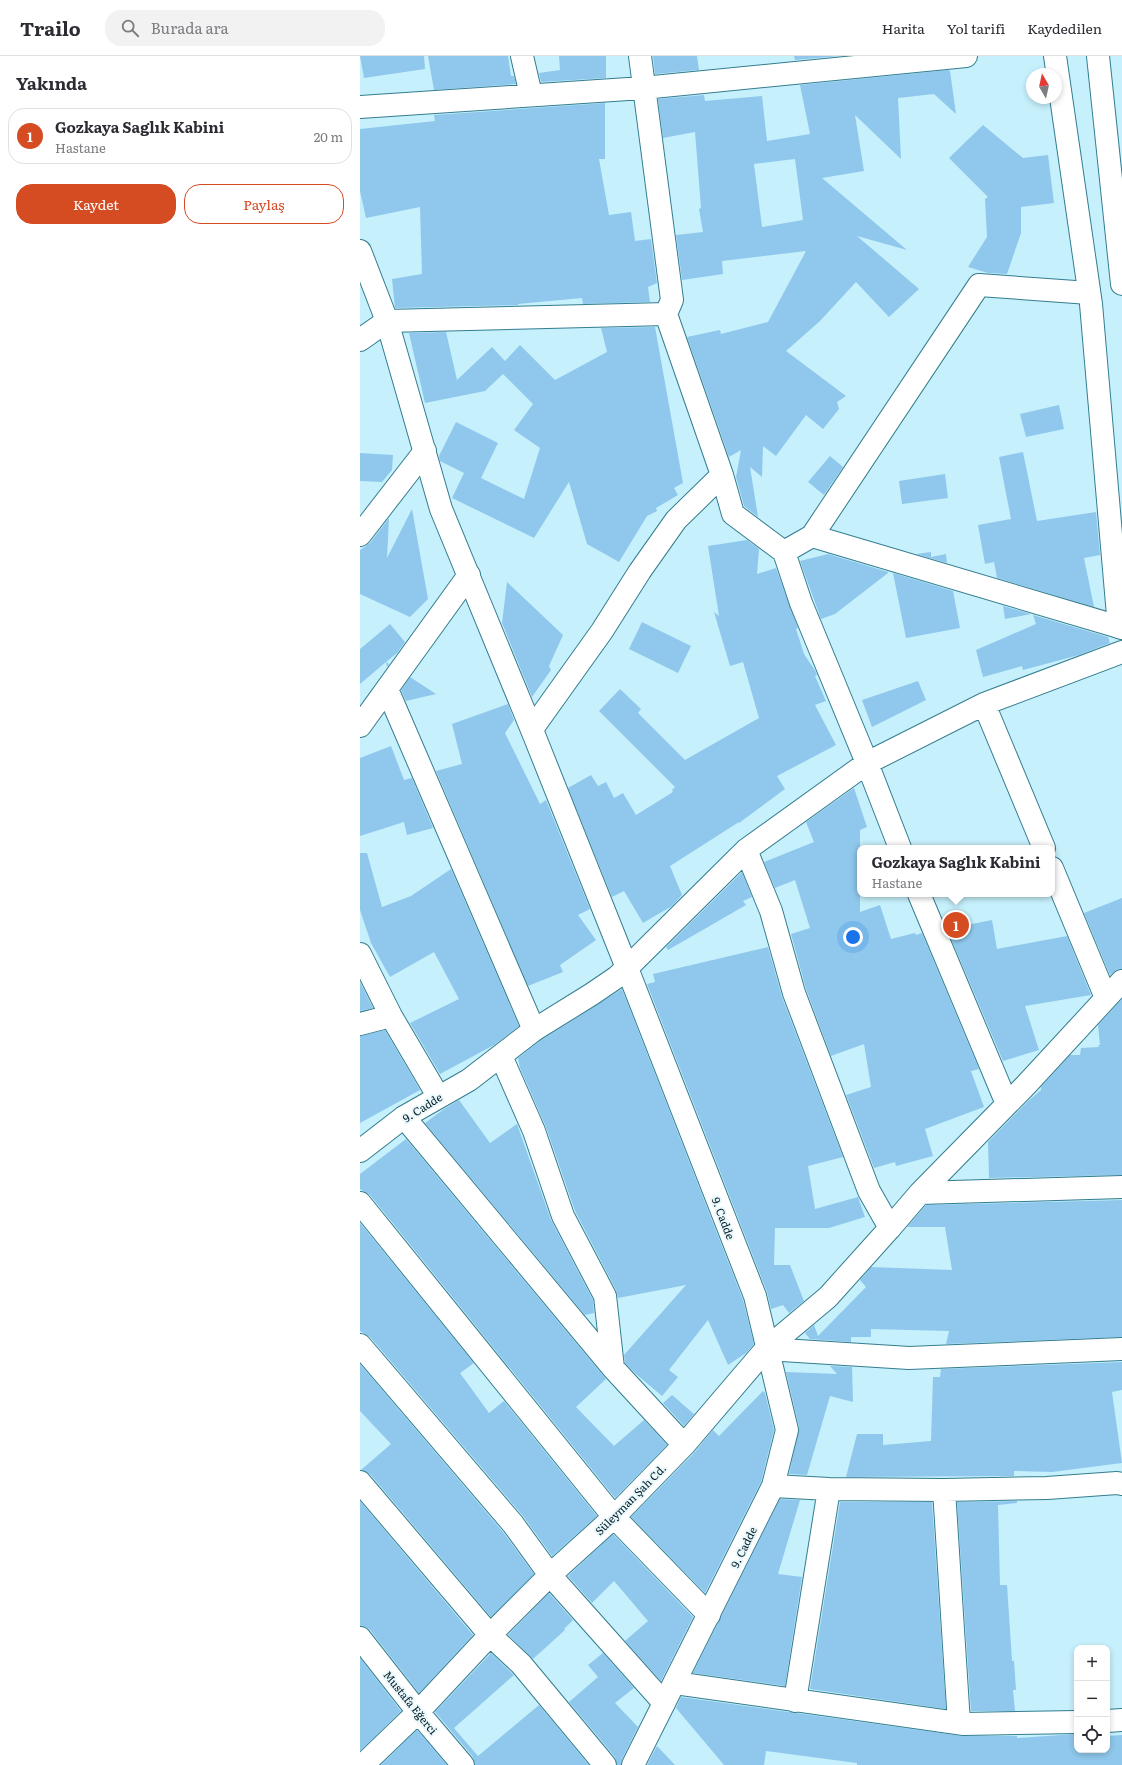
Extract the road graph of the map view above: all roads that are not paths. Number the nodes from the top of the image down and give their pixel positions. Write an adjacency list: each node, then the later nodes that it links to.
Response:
1 (522, 56): 7 (street)
2 (640, 56): 6 (street)
3 (966, 56): 6 (street)
4 (1055, 56): 11 (street)
5 (1098, 56): 10 (street)
6 (643, 88): 7 (street); 12 (street)
7 (531, 95): 8 (street)
8 (360, 106)
9 (360, 251): 13 (street)
10 (1122, 284)
11 (1089, 293): 18 (street); 21 (street)
12 (666, 314): 13 (street); 16 (street)
13 (387, 321): 14 (street); 15 (street)
14 (360, 340)
15 (425, 451): 17 (street); 20 (street)
16 (722, 475): 19 (street); 26 (street)
17 (360, 535)
18 (812, 536): 19 (street); 21 (street)
19 (784, 552): 27 (street)
20 (469, 575): 23 (street); 26 (street)
21 (1120, 628)
22 (1122, 652): 24 (street)
23 (387, 688): 25 (street); 39 (street)
24 (984, 704): 27 (street); 29 (street)
25 (360, 726)
26 (532, 729): 34 (street)
27 (867, 763): 28 (street); 30 (street)
28 (899, 845)
29 (1043, 845)
30 (746, 850): 34 (street); 48 (street)
31 (1055, 875): 36 (street)
32 (920, 897): 42 (street)
33 (360, 954): 37 (street)
34 (627, 968): 39 (street, 9. Cadde); 50 (street, 9. Cadde)
35 (1122, 981): 36 (street, Süleyman Şah Cd.)
36 (1106, 998): 42 (street, Süleyman Şah Cd.)
37 (391, 1016): 38 (street); 41 (street)
38 (360, 1024)
39 (534, 1030): 40 (street, 9. Cadde)
40 (501, 1056): 41 (street, 9. Cadde); 52 (street)
41 (438, 1096): 43 (street, 9. Cadde)
42 (1007, 1104): 46 (street, Süleyman Şah Cd.)
43 (404, 1117): 44 (street, 9. Cadde); 52 (street)
44 (360, 1151)
45 (1122, 1187): 46 (street)
46 (920, 1193): 48 (street, Süleyman Şah Cd.)
47 (360, 1202): 59 (street)
48 (890, 1228): 50 (street, Süleyman Şah Cd.)
49 (360, 1345): 60 (street)
50 (766, 1349): 51 (street); 53 (street, Süleyman Şah Cd.); 56 (street, 9. Cadde)
51 (1122, 1349)
52 (613, 1368): 53 (street)
53 (684, 1445): 59 (street, Süleyman Şah Cd.)
54 (360, 1482): 62 (street)
55 (1122, 1484): 58 (street)
56 (774, 1486): 57 (street); 61 (street, 9. Cadde)
57 (830, 1488): 58 (street); 65 (street)
58 (944, 1490): 71 (street)
59 (614, 1517): 60 (street, Süleyman Şah Cd.); 61 (street)
60 (550, 1575): 62 (street, Süleyman Şah Cd.); 66 (street)
61 (709, 1615): 64 (street, 9. Cadde)
62 (490, 1634): 67 (street, Süleyman Şah Cd.); 74 (street)
63 (360, 1638): 67 (street, Mustafa Eğerci)
64 (674, 1683): 65 (street); 66 (street, 9. Cadde)
65 (795, 1700): 71 (street)
66 (664, 1704): 75 (street, 9. Cadde)
67 (418, 1712): 72 (street, Süleyman Şah Cd.); 73 (street, Mustafa Eğerci)
68 (1122, 1720): 69 (street)
69 (1110, 1721)
70 (1074, 1722): 71 (street)
71 (959, 1723)
72 (363, 1765)
73 (463, 1765)
74 (605, 1765)
75 (633, 1765)

